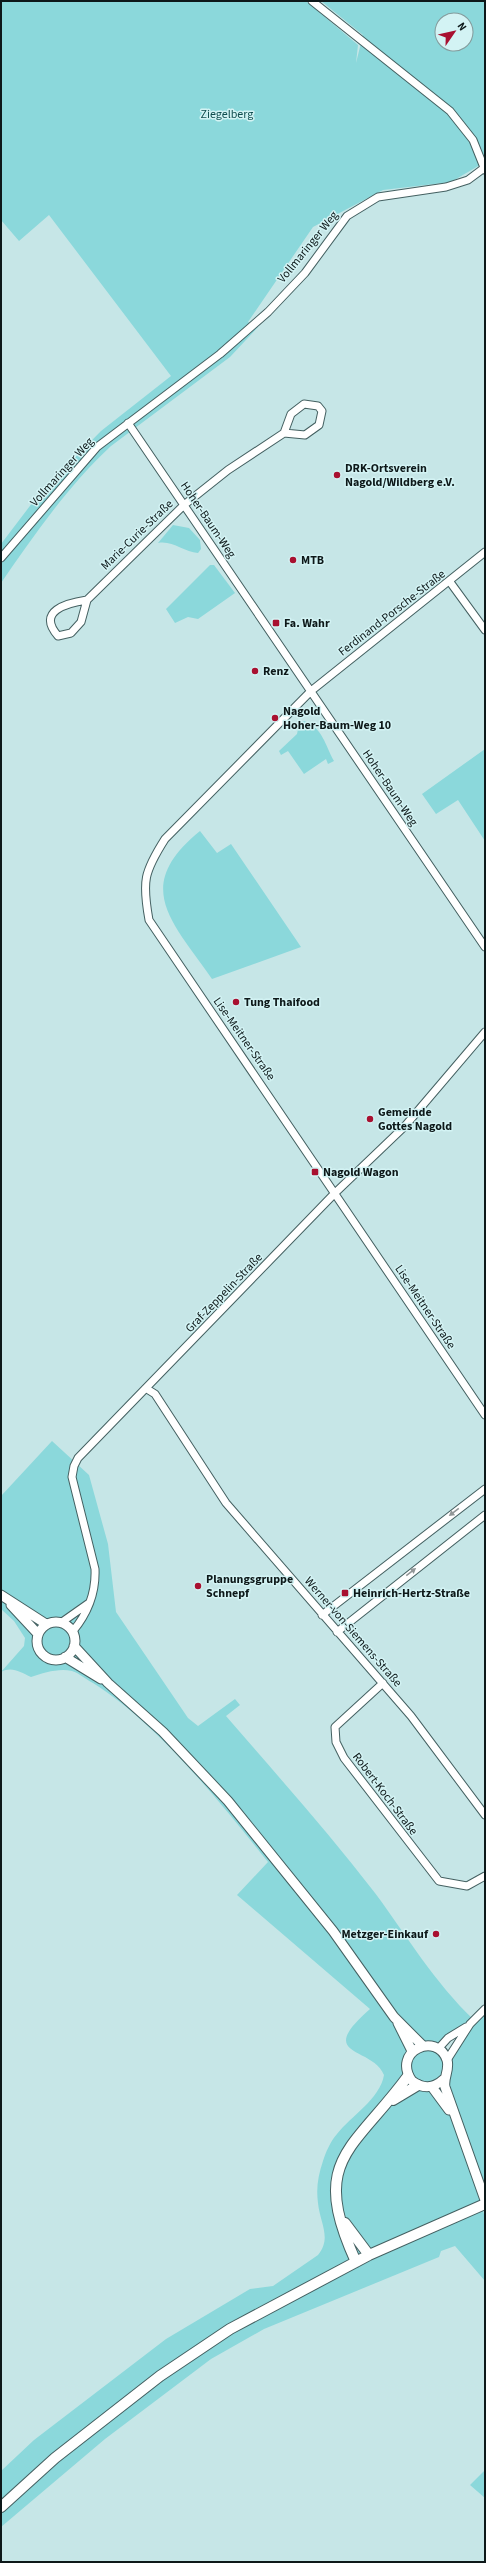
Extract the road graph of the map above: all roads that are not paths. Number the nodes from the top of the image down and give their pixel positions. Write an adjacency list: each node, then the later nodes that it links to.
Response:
1 (312, 1): 2 (street, Vollmaringer Weg)
2 (485, 169): 3 (street, Vollmaringer Weg)
3 (128, 424): 5 (street, Hoher-Baum-Weg); 7 (street, Vollmaringer Weg)
4 (284, 433): 4 (street); 5 (street, Marie-Curie-Straße)
5 (184, 504): 9 (street, Marie-Curie-Straße); 11 (street, Hoher-Baum-Weg)
6 (485, 552): 8 (street, Ferdinand-Porsche-Straße)
7 (1, 558)
8 (450, 582): 10 (street); 11 (street, Ferdinand-Porsche-Straße)
9 (87, 600): 9 (street)
10 (485, 630)
11 (311, 691): 12 (street, Hoher-Baum-Weg); 14 (street, Lise-Meitner-Straße)
12 (485, 947)
13 (485, 1032): 14 (street, Graf-Zeppelin-Straße)
14 (335, 1193): 15 (street, Graf-Zeppelin-Straße); 16 (street, Lise-Meitner-Straße)
15 (147, 1389): 20 (street, Graf-Zeppelin-Straße); 21 (street, Werner-von-Siemens-Straße)
16 (485, 1415)
17 (485, 1489): 21 (street, one-way to 21)
18 (485, 1515): 25 (street, one-way to 18)
19 (4, 1598): 23 (street); 26 (street)
20 (89, 1602): 22 (street); 24 (street, Graf-Zeppelin-Straße)
21 (322, 1615): 25 (street, Werner-von-Siemens-Straße)
22 (62, 1622): 23 (street); 24 (street)
23 (46, 1624): 26 (street)
24 (73, 1631): 27 (street)
25 (337, 1632): 30 (street, Werner-von-Siemens-Straße)
26 (38, 1634): 28 (street)
27 (74, 1646): 28 (street); 29 (street)
28 (65, 1658): 29 (street)
29 (108, 1683): 34 (street)
30 (383, 1683): 31 (street, Werner-von-Siemens-Straße); 32 (street, Robert-Koch-Straße)
31 (485, 1815)
32 (485, 1876)
33 (485, 2009): 35 (street)
34 (394, 2017): 36 (street); 38 (street)
35 (470, 2024): 37 (street); 39 (street)
36 (422, 2046): 37 (street); 38 (street)
37 (438, 2049): 39 (street)
38 (412, 2052): 40 (street)
39 (447, 2060): 41 (street)
40 (408, 2076): 42 (street); 44 (main road)
41 (444, 2079): 43 (street); 45 (street)
42 (418, 2085): 43 (street); 44 (main road)
43 (432, 2087): 45 (street)
44 (388, 2103): 48 (main road)
45 (454, 2116): 46 (street)
46 (485, 2200)
47 (485, 2204): 49 (main road)
48 (338, 2213): 49 (main road); 50 (main road)
49 (369, 2255): 50 (main road)
50 (356, 2262): 51 (main road)
51 (1, 2507)

